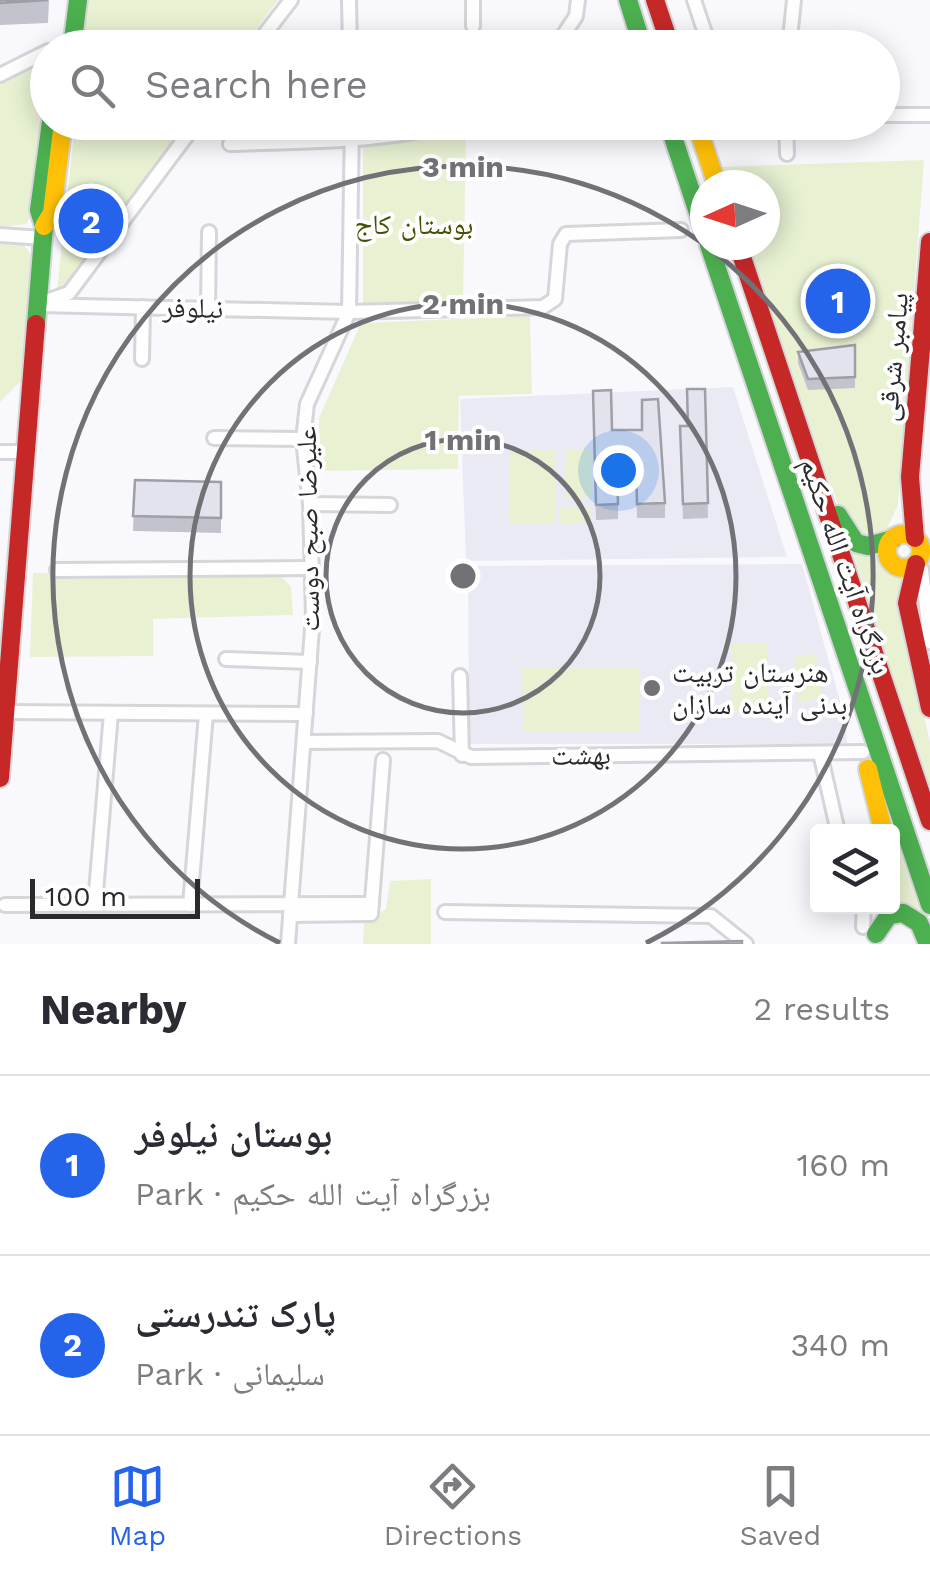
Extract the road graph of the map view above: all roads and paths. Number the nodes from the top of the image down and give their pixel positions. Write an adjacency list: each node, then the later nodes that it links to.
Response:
1 (67, 0): 12 (main road)
2 (78, 0): 13 (main road)
3 (290, 0): 14 (street)
4 (349, 0): 15 (street)
5 (473, 0): 11 (street)
6 (578, 0): 16 (street)
7 (628, 0): 17 (main road)
8 (654, 0): 18 (main road)
9 (694, 0): 19 (street)
10 (794, 0): 20 (street)
11 (474, 26)
12 (62, 30)
13 (66, 30)
14 (268, 30)
15 (350, 30)
16 (567, 30)
17 (637, 30)
18 (664, 30)
19 (704, 30)
20 (792, 30)
21 (30, 61): 22 (street)
22 (0, 74)
23 (900, 115): 24 (street)
24 (930, 115)
25 (49, 140): 38 (main road)
26 (61, 140): 38 (main road)
27 (184, 140): 44 (street)
28 (358, 140): 32 (street)
29 (674, 140): 36 (main road)
30 (702, 140): 35 (main road)
31 (787, 140): 34 (street)
32 (352, 141): 33 (street); 47 (street, علیرضا صبح دوست)
33 (230, 144)
34 (787, 154)
35 (712, 170)
36 (690, 189)
37 (681, 230): 47 (street, نیلوفر)
38 (43, 232): 40 (street); 44 (main road)
39 (209, 232): 46 (street)
40 (0, 235)
41 (930, 242): 54 (main road, پیامبر شرقی)
42 (714, 260): 59 (main road, بزرگراه آیت الله حکیم)
43 (743, 260): 53 (main road, بزرگراه آیت الله حکیم)
44 (37, 305): 45 (street, نیلوفر); 62 (main road)
45 (143, 307): 46 (street, نیلوفر); 48 (street)
46 (208, 309): 47 (street, نیلوفر)
47 (349, 312): 50 (street, علیرضا صبح دوست)
48 (142, 359)
49 (214, 438): 50 (street)
50 (302, 439): 55 (street, علیرضا صبح دوست)
51 (0, 452): 52 (street)
52 (16, 452)
53 (815, 473): 57 (main road); 78 (main road, بزرگراه آیت الله حکیم)
54 (910, 477): 57 (main road, پیامبر شرقی); 58 (main road, پیامبر شرقی)
55 (310, 504): 56 (street); 60 (street, علیرضا صبح دوست)
56 (390, 505)
57 (893, 538): 58 (main road); 58 (main road)
58 (922, 551): 63 (street); 67 (main road, پیامبر شرقی)
59 (812, 553): 73 (main road); 84 (main road, بزرگراه آیت الله حکیم)
60 (312, 568): 61 (street); 65 (street, علیرضا صبح دوست)
61 (57, 570)
62 (8, 580): 68 (main road)
63 (930, 642)
64 (226, 659): 65 (street)
65 (310, 662): 71 (street, علیرضا صبح دوست)
66 (460, 676): 75 (street)
67 (930, 708)
68 (5, 712): 69 (street); 77 (main road)
69 (111, 713): 70 (street); 81 (street)
70 (206, 714): 71 (street); 83 (street)
71 (306, 714): 72 (street, علیرضا صبح دوست)
72 (304, 742): 75 (street, بهشت); 85 (street, علیرضا صبح دوست)
73 (863, 752): 74 (street, بهشت); 80 (main road)
74 (820, 753): 75 (street, بهشت); 79 (street)
75 (462, 755)
76 (383, 760): 85 (street)
77 (0, 778)
78 (930, 821)
79 (836, 824)
80 (881, 824)
81 (95, 904): 82 (street); 83 (street)
82 (4, 905)
83 (190, 905): 85 (street)
84 (930, 905)
85 (291, 910): 88 (street, علیرضا صبح دوست)
86 (445, 912): 89 (street)
87 (871, 935): 90 (main road)
88 (288, 944)
89 (746, 944)
90 (928, 944)

